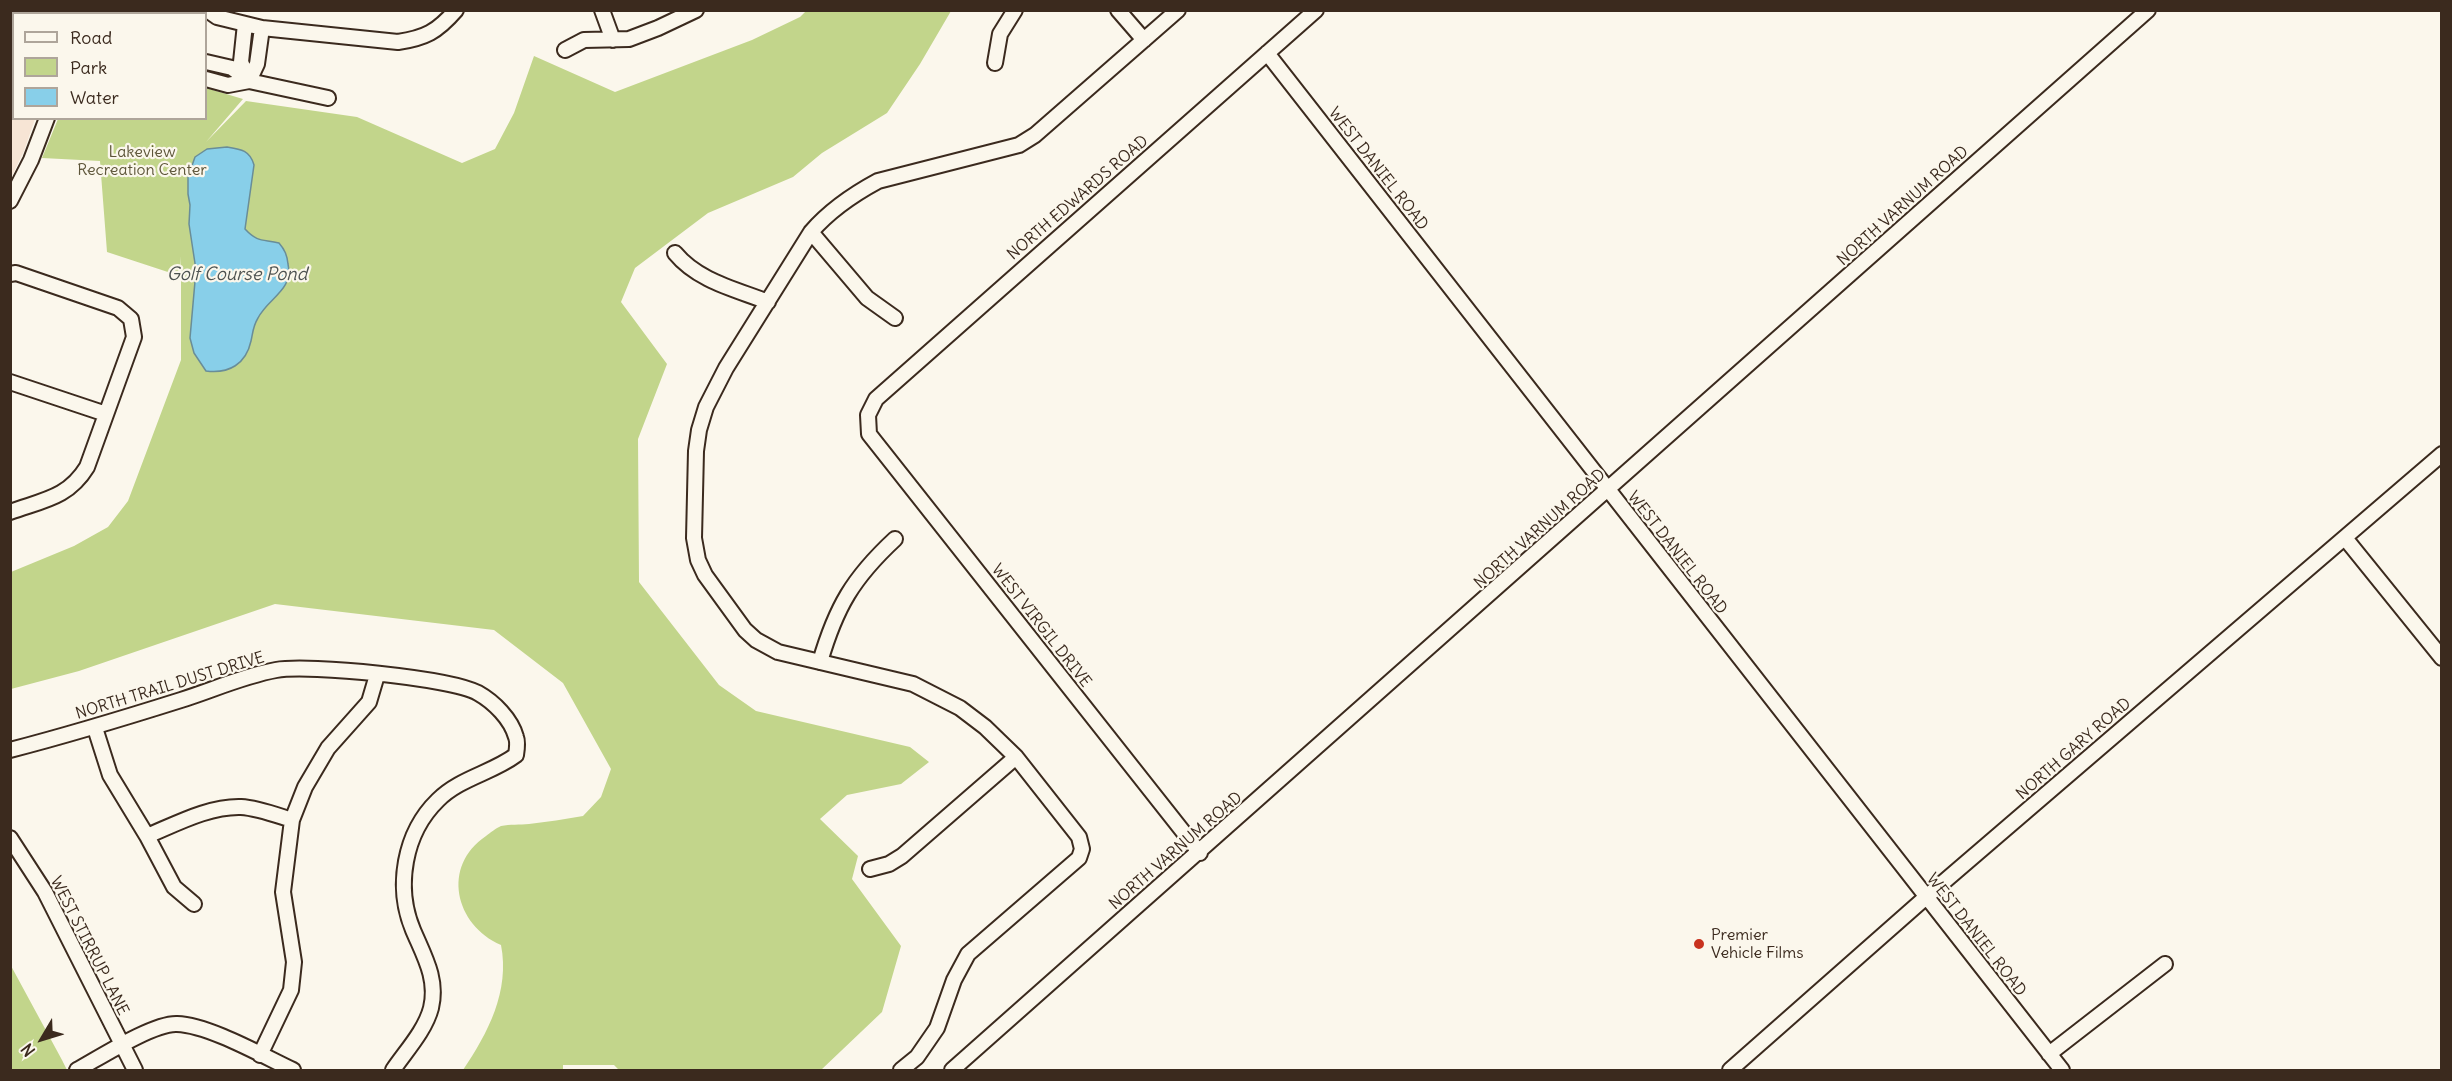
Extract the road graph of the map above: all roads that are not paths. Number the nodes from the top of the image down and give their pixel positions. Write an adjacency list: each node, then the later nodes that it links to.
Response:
1 (207, 10): 10 (street)
2 (456, 10): 11 (street)
3 (602, 10): 12 (street)
4 (696, 10): 12 (street)
5 (1015, 10): 17 (street)
6 (1118, 10): 13 (street)
7 (1178, 10): 13 (street)
8 (1316, 10): 15 (street, NORTH EDWARDS ROAD)
9 (2148, 10): 32 (street, NORTH VARNUM ROAD)
10 (245, 24): 11 (street); 19 (street)
11 (262, 28): 19 (street)
12 (613, 40): 14 (street)
13 (1144, 40): 23 (street)
14 (565, 50)
15 (1267, 53): 30 (street, NORTH EDWARDS ROAD); 32 (street, WEST DANIEL ROAD)
16 (207, 62): 19 (street)
17 (995, 63)
18 (207, 79): 19 (street)
19 (249, 81): 20 (street)
20 (328, 98)
21 (46, 120): 22 (street)
22 (10, 201)
23 (811, 232): 26 (street); 27 (street)
24 (675, 253): 26 (street)
25 (10, 274): 29 (street)
26 (768, 302): 37 (street)
27 (895, 318)
28 (10, 381): 29 (street)
29 (106, 414): 33 (street)
30 (868, 415): 45 (street, WEST VIRGIL DRIVE)
31 (2442, 454): 34 (street, NORTH GARY ROAD)
32 (1607, 491): 45 (street, NORTH VARNUM ROAD); 47 (street, WEST DANIEL ROAD)
33 (10, 512)
34 (2345, 538): 36 (street); 47 (street, NORTH GARY ROAD)
35 (895, 539): 37 (street)
36 (2442, 658)
37 (820, 662): 41 (street)
38 (377, 675): 39 (street, NORTH TRAIL DUST DRIVE); 42 (street); 56 (street, NORTH TRAIL DUST DRIVE)
39 (95, 728): 40 (street, NORTH TRAIL DUST DRIVE); 43 (street)
40 (10, 750)
41 (1016, 757): 46 (street); 57 (street)
42 (292, 819): 43 (street); 52 (street)
43 (147, 836): 48 (street)
44 (10, 838): 50 (street, WEST STIRRUP LANE)
45 (1200, 852): 58 (street, NORTH VARNUM ROAD)
46 (870, 869)
47 (1925, 898): 51 (street, WEST DANIEL ROAD); 59 (street, NORTH GARY ROAD)
48 (194, 904)
49 (2165, 964): 51 (street)
50 (122, 1045): 52 (street); 53 (street); 54 (street, WEST STIRRUP LANE)
51 (2049, 1054): 60 (street, WEST DANIEL ROAD)
52 (261, 1055): 55 (street)
53 (77, 1071)
54 (135, 1071)
55 (293, 1071)
56 (393, 1071)
57 (901, 1071)
58 (952, 1071)
59 (1730, 1071)
60 (2062, 1071)

